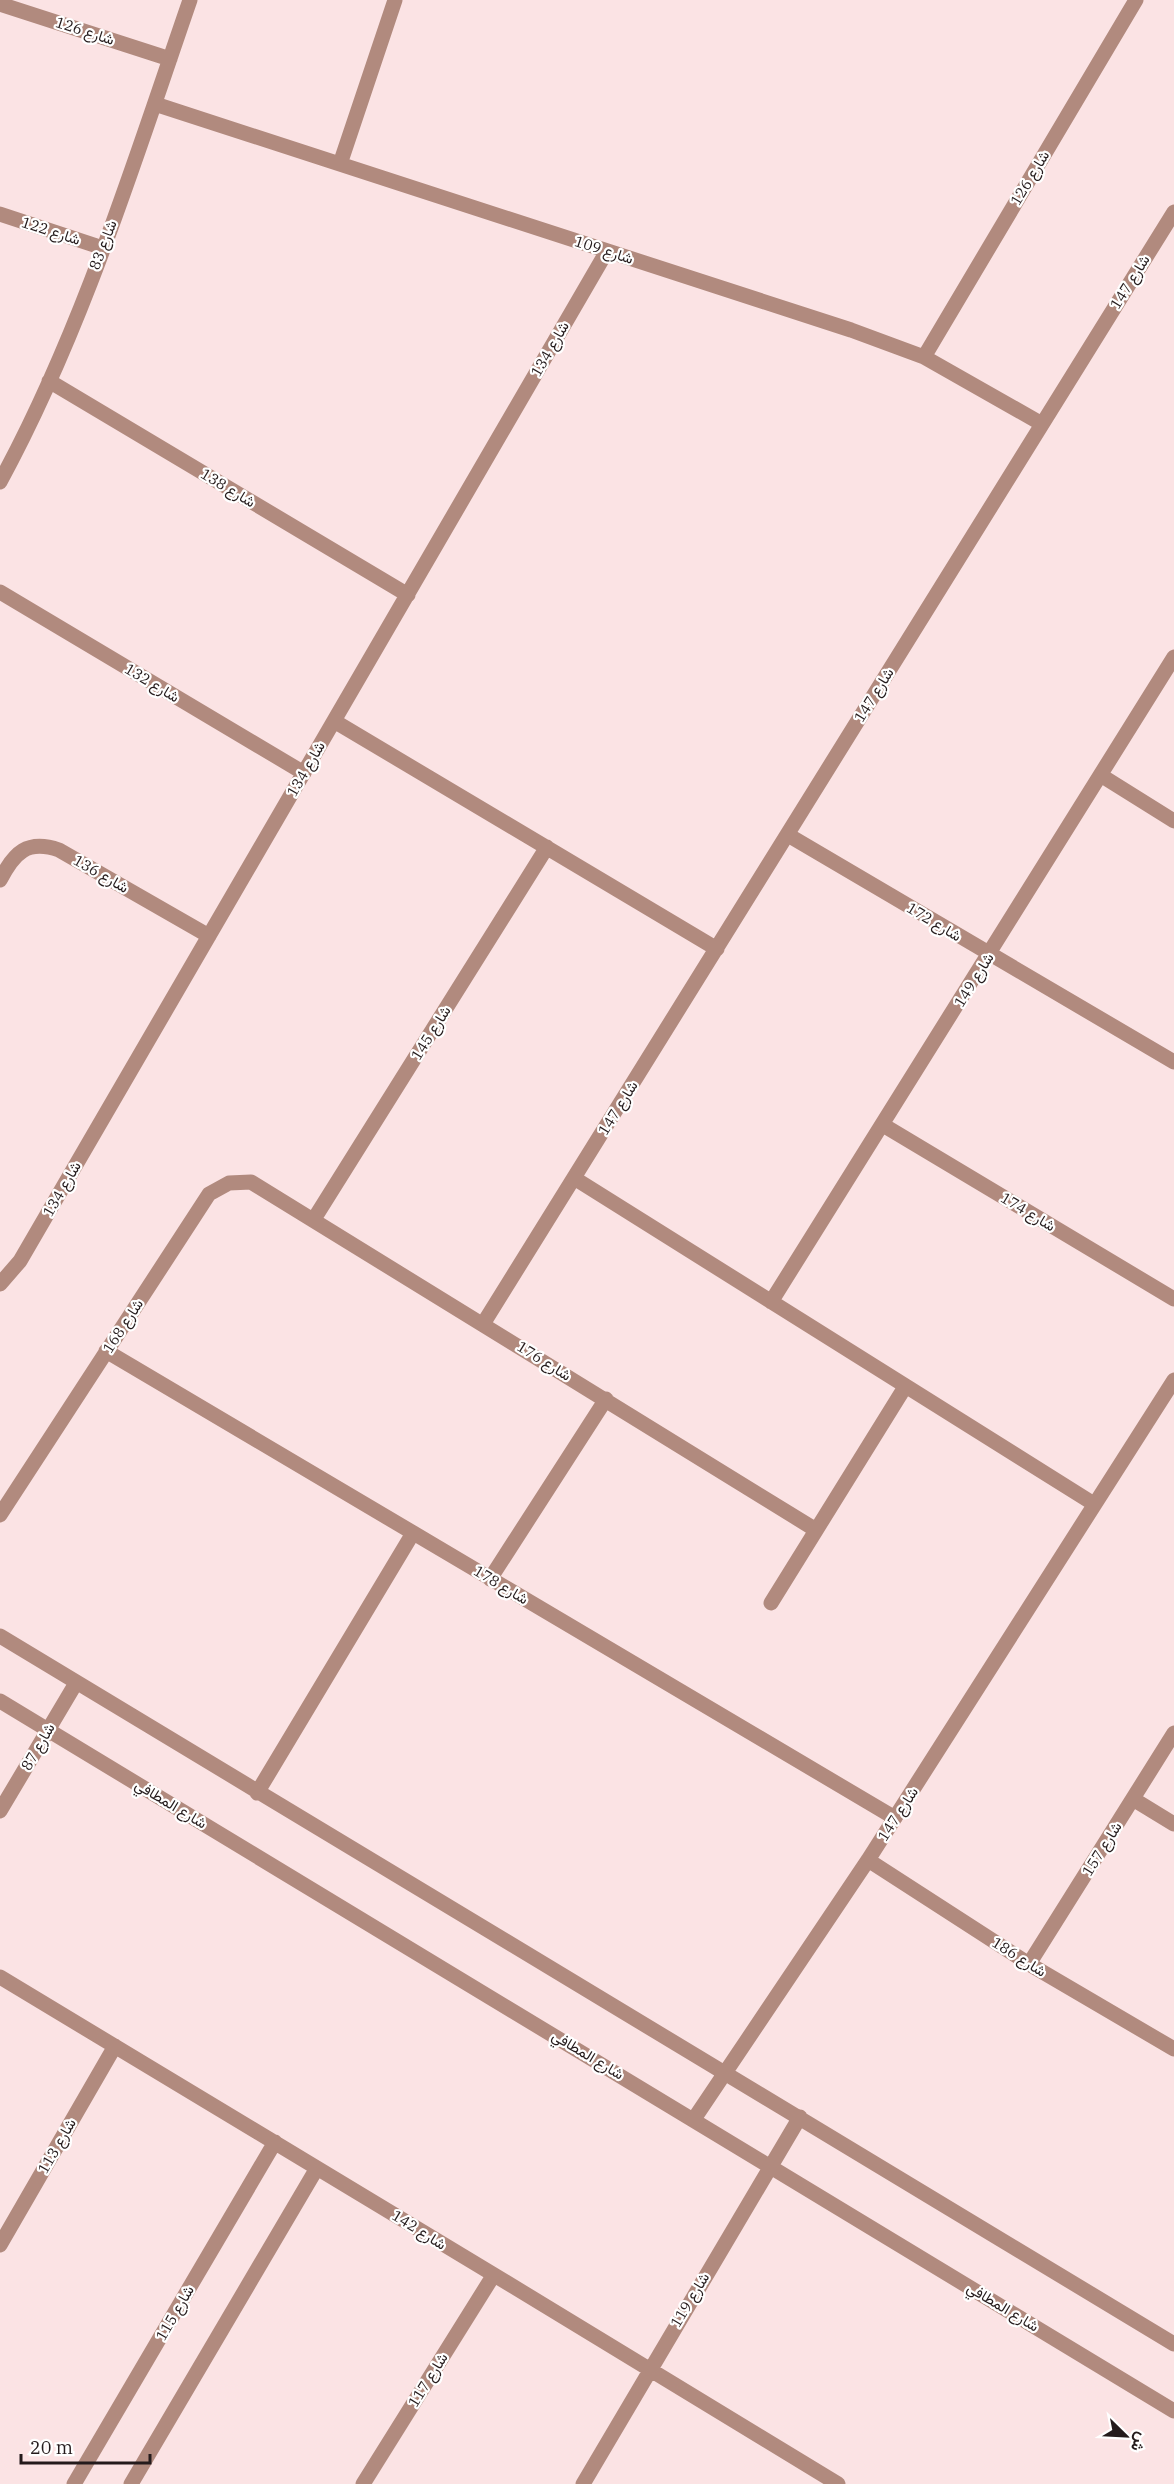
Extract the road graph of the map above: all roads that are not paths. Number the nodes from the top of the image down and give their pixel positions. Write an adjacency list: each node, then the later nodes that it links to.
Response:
1 (190, 0): 5 (street, شارع 83)
2 (395, 0): 7 (street)
3 (1136, 0): 12 (street, شارع 126)
4 (0, 4): 5 (street, شارع 126)
5 (170, 59): 6 (street, شارع 83)
6 (155, 104): 7 (street, شارع 109); 10 (street, شارع 83)
7 (340, 164): 11 (street, شارع 109)
8 (0, 214): 10 (street, شارع 122)
9 (1172, 218): 14 (street, شارع 147)
10 (103, 248): 13 (street, شارع 83)
11 (607, 251): 12 (street, شارع 109); 17 (street, شارع 134)
12 (924, 357): 14 (street, شارع 109)
13 (49, 381): 15 (street, شارع 83); 17 (street, شارع 138)
14 (1042, 424): 23 (street, شارع 147)
15 (0, 482)
16 (0, 592): 20 (street, شارع 132)
17 (408, 595): 19 (street, شارع 134)
18 (1174, 657): 21 (street, شارع 149)
19 (334, 721): 20 (street, شارع 134); 24 (street)
20 (304, 773): 26 (street, شارع 134)
21 (1102, 776): 22 (street); 28 (street, شارع 149)
22 (1174, 821)
23 (788, 835): 27 (street, شارع 147); 28 (street, شارع 172)
24 (547, 848): 27 (street); 33 (street, شارع 145)
25 (0, 880): 26 (street, شارع 136)
26 (209, 936): 34 (street, شارع 134)
27 (717, 949): 31 (street, شارع 147)
28 (990, 955): 29 (street, شارع 172); 30 (street, شارع 149)
29 (1174, 1062)
30 (883, 1125): 35 (street, شارع 174); 36 (street, شارع 149)
31 (574, 1178): 36 (street); 37 (street, شارع 147)
32 (271, 1193): 33 (street, شارع 176); 38 (street, شارع 168)
33 (314, 1219): 37 (street, شارع 176)
34 (0, 1284)
35 (1173, 1295)
36 (771, 1302): 40 (street)
37 (483, 1324): 41 (street, شارع 176)
38 (106, 1351): 43 (street, شارع 168); 45 (street, شارع 178)
39 (1174, 1380): 42 (street, شارع 147)
40 (905, 1387): 42 (street); 44 (street)
41 (606, 1399): 44 (street, شارع 176); 46 (street)
42 (1094, 1504): 56 (street, شارع 147)
43 (0, 1515)
44 (816, 1530): 47 (street)
45 (413, 1533): 46 (street, شارع 178); 53 (street)
46 (490, 1579): 56 (street, شارع 178)
47 (771, 1603)
48 (0, 1636): 49 (street)
49 (76, 1683): 51 (street, شارع 87); 53 (street)
50 (0, 1701): 51 (street, شارع المطافي)
51 (48, 1730): 55 (street, شارع 87); 65 (street, شارع المطافي)
52 (1174, 1732): 54 (street, شارع 157)
53 (257, 1793): 63 (street)
54 (1133, 1799): 57 (street); 59 (street, شارع 157)
55 (0, 1811)
56 (896, 1818): 58 (street, شارع 147)
57 (1174, 1824)
58 (868, 1860): 59 (street, شارع 186); 63 (street, شارع 147)
59 (1029, 1965): 62 (street, شارع 186)
60 (0, 1977): 61 (street, شارع 142)
61 (115, 2046): 66 (street, شارع 142); 69 (street, شارع 113)
62 (1174, 2049)
63 (726, 2073): 64 (street); 65 (street, شارع 147)
64 (800, 2117): 67 (street, شارع 119); 71 (street)
65 (694, 2119): 67 (street, شارع المطافي)
66 (275, 2142): 68 (street, شارع 142); 75 (street, شارع 115)
67 (771, 2166): 72 (street, شارع 119); 73 (street, شارع المطافي)
68 (317, 2168): 70 (street, شارع 142); 76 (street)
69 (0, 2245)
70 (493, 2276): 72 (street, شارع 142); 77 (street, شارع 117)
71 (1174, 2344)
72 (650, 2367): 74 (street, شارع 142); 78 (street, شارع 119)
73 (1174, 2411)
74 (817, 2479): 79 (street, شارع 142)
75 (74, 2484)
76 (132, 2484)
77 (363, 2484)
78 (583, 2484)
79 (838, 2484)

